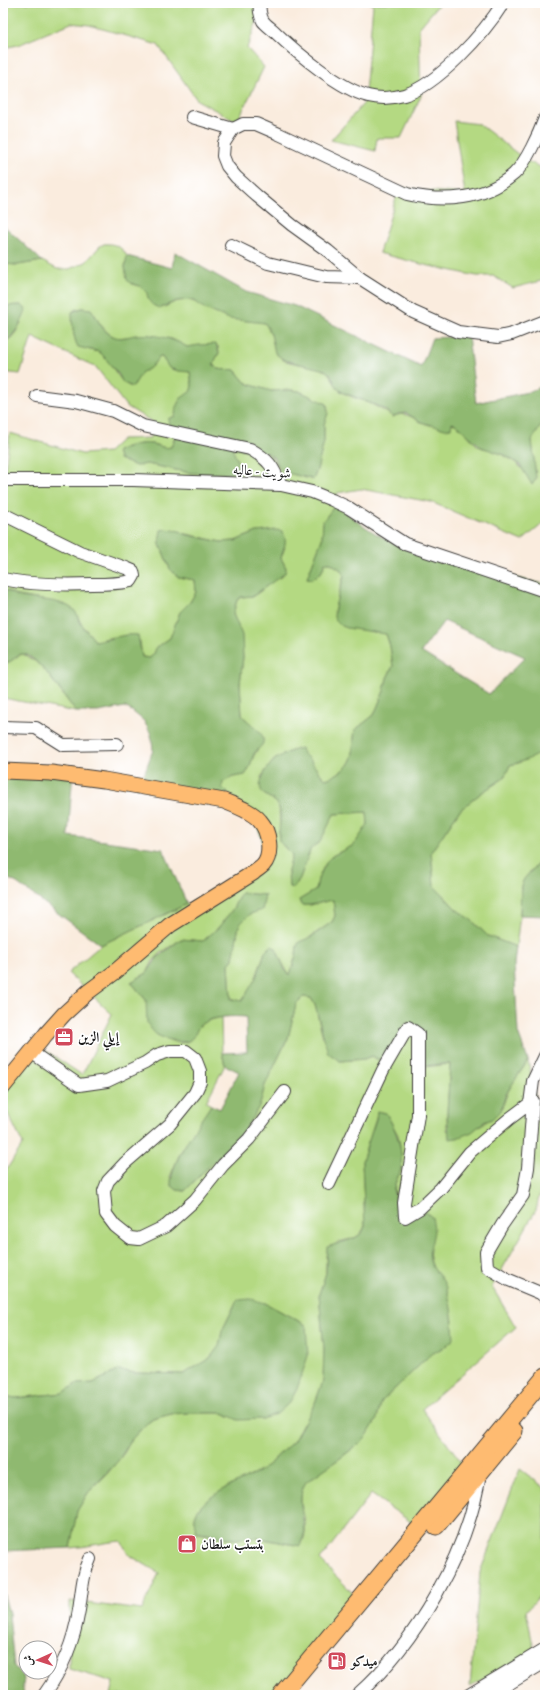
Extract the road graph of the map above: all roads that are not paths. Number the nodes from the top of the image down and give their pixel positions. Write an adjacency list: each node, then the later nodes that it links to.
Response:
1 (260, 3): 2 (street)
2 (503, 3)
3 (192, 117): 5 (street)
4 (545, 118): 5 (street)
5 (234, 129): 7 (street)
6 (231, 245): 7 (street)
7 (360, 278): 8 (street)
8 (545, 320)
9 (37, 396): 11 (street)
10 (3, 480): 11 (street, شويت - عاليه)
11 (281, 485): 14 (street, شويت - عاليه)
12 (3, 514): 13 (street)
13 (3, 579)
14 (545, 591)
15 (3, 727): 16 (street)
16 (117, 744)
17 (3, 771): 18 (main road)
18 (31, 1052): 20 (main road); 21 (street)
19 (545, 1056): 22 (street)
20 (3, 1086)
21 (285, 1092)
22 (530, 1104): 23 (street); 24 (street)
23 (329, 1184)
24 (545, 1297)
25 (545, 1377): 32 (highway)
26 (545, 1394): 27 (highway)
27 (480, 1473): 33 (highway); 34 (street)
28 (90, 1559): 31 (street)
29 (545, 1649): 35 (street)
30 (545, 1662): 36 (street)
31 (44, 1695)
32 (281, 1695)
33 (294, 1695)
34 (357, 1695)
35 (469, 1695)
36 (490, 1695)

